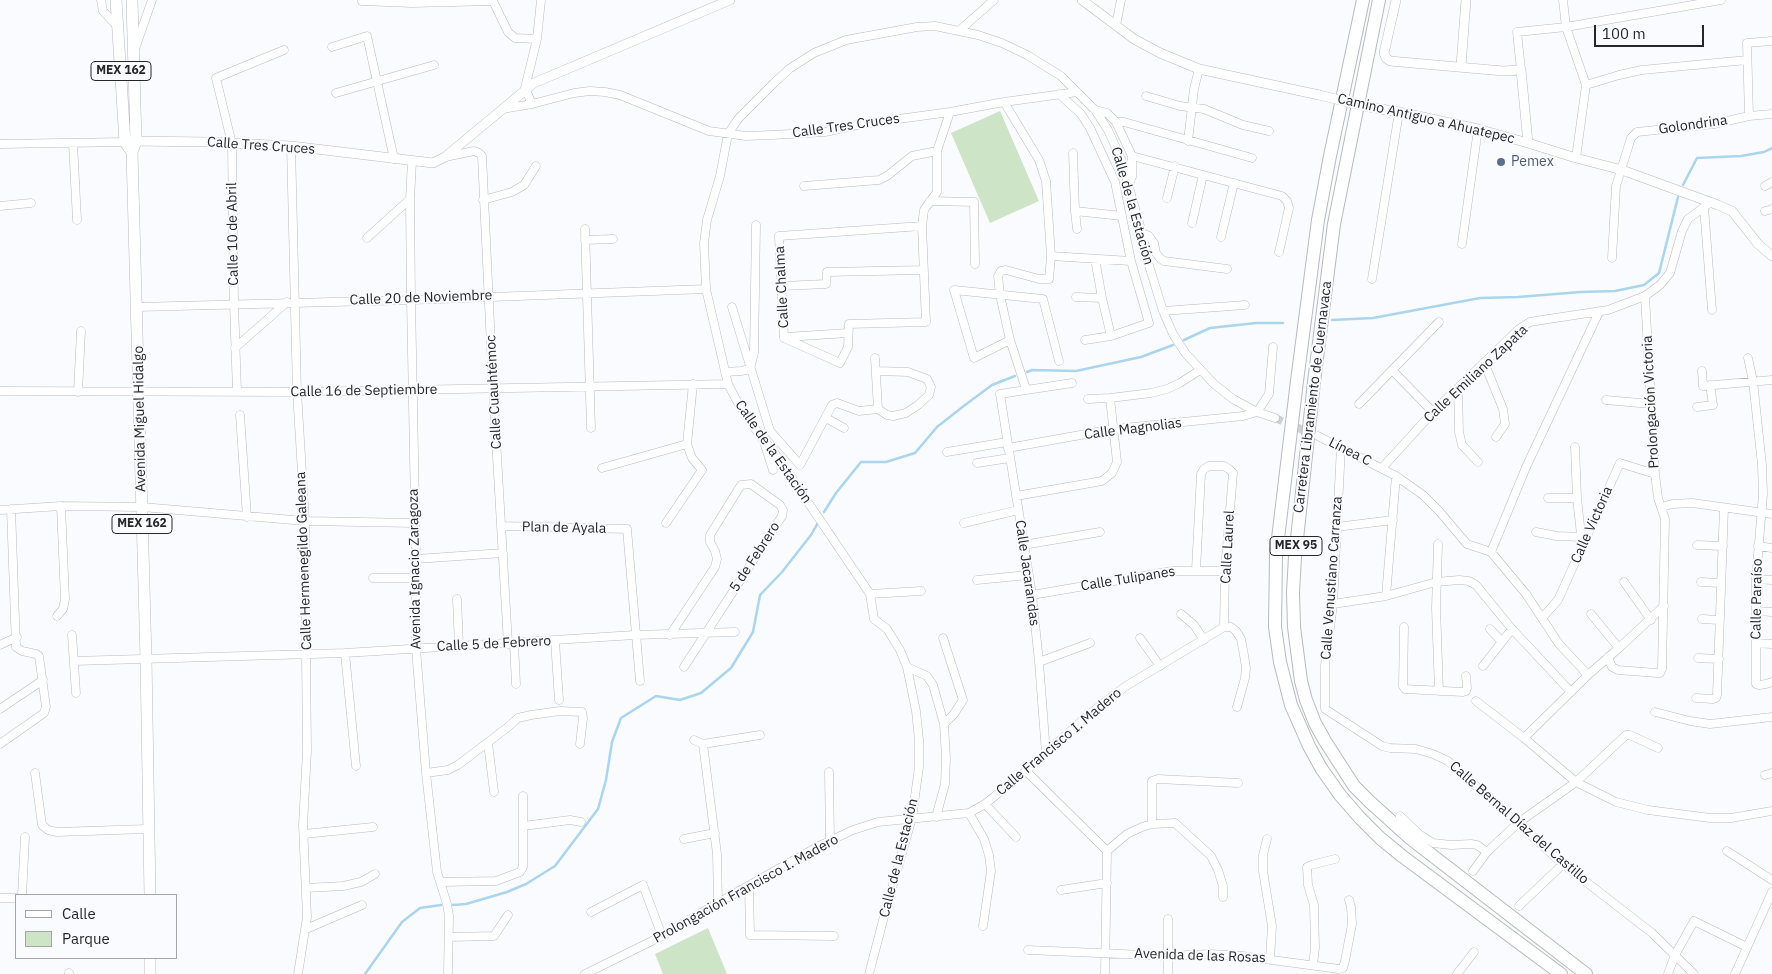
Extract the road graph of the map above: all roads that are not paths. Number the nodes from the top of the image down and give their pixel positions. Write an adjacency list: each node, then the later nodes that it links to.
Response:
1 (100, 0): 22 (street)
2 (116, 0): 22 (main road, Avenida Miguel Hidalgo / MEX 162)
3 (132, 0): 29 (main road, Avenida Miguel Hidalgo / MEX 162)
4 (152, 0): 29 (street)
5 (362, 0): 19 (street)
6 (541, 0): 25 (street)
7 (730, 0): 37 (street, Calle Tres Cruces)
8 (994, 0): 24 (street)
9 (1082, 0): 21 (street, Camino Antiguo a Ahuatepec)
10 (1121, 0): 21 (street)
11 (1363, 0): 395 (highway, Carretera Libramiento de Cuernavaca / MEX 95)
12 (1379, 0): 396 (highway, Carretera Libramiento de Cuernavaca / MEX 95)
13 (1396, 0): 32 (street)
14 (1466, 0): 32 (street)
15 (1563, 0): 23 (street)
16 (1720, 0): 20 (street)
17 (440, 1): 18 (street); 19 (street)
18 (456, 1): 25 (street)
19 (412, 2)
20 (1686, 3): 23 (street)
21 (1116, 26): 33 (street, Camino Antiguo a Ahuatepec)
22 (118, 27): 61 (main road, Avenida Miguel Hidalgo / MEX 162)
23 (1566, 27): 34 (street); 36 (street)
24 (960, 30): 38 (street, Calle de la Estación); 54 (street, Calle de la Estación)
25 (537, 39): 37 (street)
26 (1772, 41): 30 (street)
27 (332, 48): 35 (street)
28 (284, 50): 59 (street, Calle 10 de Abril)
29 (133, 52): 61 (main road, Avenida Miguel Hidalgo / MEX 162)
30 (1748, 60): 36 (street); 50 (street)
31 (434, 65): 35 (street)
32 (1461, 66): 34 (street)
33 (1199, 69): 44 (street); 48 (street, Camino Antiguo a Ahuatepec, bridge)
34 (1520, 70): 57 (street)
35 (377, 82): 39 (street); 70 (street)
36 (1586, 85): 69 (street)
37 (525, 88): 43 (street); 45 (street, Calle Tres Cruces)
38 (1077, 92): 40 (street, Calle Tres Cruces); 46 (street, Calle de la Estación)
39 (336, 93)
40 (1059, 94): 42 (street, Calle Tres Cruces); 87 (street)
41 (1146, 96): 44 (street)
42 (1004, 102): 47 (street, Calle Tres Cruces); 101 (street)
43 (532, 104): 45 (street, Calle Tres Cruces); 54 (street, Calle Tres Cruces)
44 (1193, 107): 53 (street); 55 (street)
45 (502, 109): 60 (street, Calle Tres Cruces)
46 (1095, 110): 51 (street); 78 (street, Calle de la Estación)
47 (950, 112): 54 (street, Calle Tres Cruces); 63 (street)
48 (1399, 112): 52 (street, Camino Antiguo a Ahuatepec); 109 (street)
49 (1772, 114): 50 (street, Golondrina)
50 (1748, 116): 74 (street, Golondrina)
51 (1116, 122): 55 (street); 66 (street)
52 (1478, 129): 57 (street, Camino Antiguo a Ahuatepec); 99 (street)
53 (1269, 131)
54 (728, 134): 111 (street, Calle de la Estación)
55 (1188, 140): 68 (street)
56 (73, 143): 58 (street, Calle Tres Cruces); 61 (street, Calle Tres Cruces); 88 (street)
57 (1528, 143): 69 (street, Camino Antiguo a Ahuatepec)
58 (0, 144)
59 (232, 144): 61 (street, Calle Tres Cruces); 62 (street, Calle Tres Cruces); 120 (street, Calle 10 de Abril)
60 (461, 144): 64 (street); 67 (street, Calle Tres Cruces)
61 (131, 145): 122 (main road, Avenida Miguel Hidalgo / MEX 162)
62 (291, 146): 70 (street, Calle Tres Cruces); 119 (street, Calle Hermenegildo Galeana)
63 (937, 151): 77 (street); 82 (street)
64 (466, 153): 67 (street); 81 (street, Calle Cuauhtémoc)
65 (1073, 154): 86 (street)
66 (1132, 156): 73 (street); 78 (street)
67 (445, 157): 71 (street, Calle Tres Cruces)
68 (1252, 158)
69 (1576, 158): 74 (street, Camino Antiguo a Ahuatepec)
70 (394, 159): 71 (street, Calle Tres Cruces)
71 (412, 161): 80 (street, Avenida Ignacio Zaragoza)
72 (536, 166): 81 (street)
73 (1174, 166): 75 (street); 79 (street)
74 (1622, 170): 84 (street, Camino Antiguo a Ahuatepec); 103 (street)
75 (1203, 174): 76 (street); 89 (street)
76 (1234, 183): 95 (street); 100 (street)
77 (804, 186)
78 (1128, 186): 94 (street, Calle de la Estación)
79 (1167, 198)
80 (410, 199): 96 (street); 118 (street, Avenida Ignacio Zaragoza)
81 (483, 200): 114 (street, Calle Cuauhtémoc)
82 (930, 201): 91 (street); 106 (street)
83 (31, 202): 85 (street)
84 (1707, 204): 102 (street, Camino Antiguo a Ahuatepec); 115 (street, Calle Emiliano Zapata); 124 (street)
85 (0, 206)
86 (1075, 211): 87 (street); 93 (street)
87 (1122, 216): 105 (street)
88 (77, 220)
89 (1192, 224)
90 (756, 225): 140 (street)
91 (922, 226): 108 (street); 110 (street, Calle Chalma)
92 (585, 229): 98 (street)
93 (1077, 229)
94 (1142, 233): 107 (street); 125 (street, Calle de la Estación)
95 (1221, 237)
96 (367, 238)
97 (613, 238): 98 (street)
98 (585, 240): 112 (street)
99 (1462, 244)
100 (1278, 252)
101 (1051, 256): 104 (street); 113 (street)
102 (1772, 256)
103 (1612, 258)
104 (1095, 259): 105 (street); 117 (street)
105 (1131, 261): 130 (street)
106 (975, 264)
107 (1227, 269)
108 (923, 270): 110 (street); 129 (street)
109 (1372, 280)
110 (782, 286): 131 (street, Calle Chalma)
111 (706, 289): 112 (street, Calle 20 de Noviembre); 145 (street, Calle de la Estación)
112 (586, 292): 114 (street, Calle 20 de Noviembre); 151 (street)
113 (1000, 295): 132 (street); 132 (street); 138 (street)
114 (488, 296): 118 (street, Calle 20 de Noviembre); 153 (street, Calle Cuauhtémoc)
115 (1645, 296): 126 (street, Calle Emiliano Zapata); 166 (street, Prolongación Victoria)
116 (1076, 297): 117 (street)
117 (1102, 298): 130 (street)
118 (411, 300): 119 (street, Calle 20 de Noviembre); 156 (street, Avenida Ignacio Zaragoza)
119 (291, 302): 120 (street, Calle 20 de Noviembre); 135 (street); 160 (street, Calle Hermenegildo Galeana)
120 (234, 304): 122 (street, Calle 20 de Noviembre); 135 (street, Calle 10 de Abril)
121 (1245, 305): 125 (street)
122 (137, 307): 161 (main road, Avenida Miguel Hidalgo / MEX 162)
123 (732, 307): 140 (street)
124 (1712, 310)
125 (1163, 311): 141 (street, Calle de la Estación)
126 (1599, 312): 139 (street, Calle Emiliano Zapata); 226 (street)
127 (1439, 322): 142 (street)
128 (81, 331): 158 (street)
129 (848, 333): 131 (street); 131 (street)
130 (1111, 336): 133 (street)
131 (784, 338)
132 (1010, 340): 155 (street)
133 (1085, 340)
134 (1273, 347): 169 (street)
135 (235, 348): 159 (street, Calle 10 de Abril)
136 (875, 358): 143 (street)
137 (1748, 358): 147 (street, Calle Paraíso)
138 (1059, 361)
139 (1484, 362): 154 (street, Calle Emiliano Zapata); 179 (street)
140 (750, 369): 145 (street); 172 (street)
141 (1200, 370): 162 (street); 169 (street, Calle de la Estación)
142 (1392, 370): 165 (street); 170 (street)
143 (877, 371): 168 (street); 168 (street)
144 (1702, 371): 152 (street)
145 (725, 372): 150 (street, Calle de la Estación)
146 (1772, 380): 147 (street)
147 (1753, 381): 152 (street); 189 (street, Calle Paraíso)
148 (1072, 383): 155 (street)
149 (692, 384): 150 (street, Calle 16 de Septiembre); 151 (street, Calle 16 de Septiembre); 181 (street)
150 (728, 384): 180 (street, Calle de la Estación)
151 (589, 386): 153 (street, Calle 16 de Septiembre); 175 (street)
152 (1707, 386): 167 (street)
153 (493, 388): 156 (street, Calle 16 de Septiembre); 214 (street, Calle Cuauhtémoc)
154 (1458, 388): 170 (street, Calle Emiliano Zapata); 187 (street)
155 (1026, 389): 182 (street, Calle Jacarandas)
156 (414, 390): 160 (street, Calle 16 de Septiembre); 211 (street, Avenida Ignacio Zaragoza)
157 (0, 392): 158 (street, Calle 16 de Septiembre)
158 (78, 392): 161 (street, Calle 16 de Septiembre)
159 (237, 392): 160 (street, Calle 16 de Septiembre); 161 (street, Calle 16 de Septiembre)
160 (296, 392): 210 (street, Calle Hermenegildo Galeana)
161 (138, 393): 200 (main road, Avenida Miguel Hidalgo / MEX 162)
162 (1110, 398): 163 (street); 177 (street)
163 (1088, 399)
164 (1606, 400): 166 (street)
165 (1359, 404)
166 (1651, 404): 194 (street, Prolongación Victoria)
167 (1697, 406)
168 (878, 409): 173 (street)
169 (1257, 412): 174 (street, Calle de la Estación); 177 (street, Calle Magnolias)
170 (1433, 412): 192 (street, Calle Emiliano Zapata)
171 (240, 415): 208 (street)
172 (766, 418): 173 (street); 180 (street)
173 (826, 418): 176 (street)
174 (1275, 418)
175 (591, 428)
176 (844, 428)
177 (1114, 429): 182 (street, Calle Magnolias); 196 (street)
178 (1318, 436): 183 (street, Línea C)
179 (1496, 437)
180 (763, 440): 193 (street); 242 (street, Calle de la Estación)
181 (687, 444): 191 (street); 212 (street)
182 (1008, 445): 185 (street, Calle Magnolias); 186 (street, Calle Jacarandas)
183 (1341, 447): 192 (street, Línea C); 215 (street, Calle Venustiano Carranza)
184 (1574, 447): 198 (street)
185 (947, 452)
186 (1010, 458): 188 (street); 196 (street, Calle Jacarandas)
187 (1478, 462)
188 (977, 463)
189 (1762, 465): 190 (street); 206 (street, Calle Paraíso)
190 (1772, 465)
191 (602, 468)
192 (1382, 468): 195 (street, Línea C)
193 (773, 470)
194 (1655, 474): 201 (street, Prolongación Victoria); 222 (street, Calle Victoria)
195 (1396, 476): 209 (street); 226 (street, Línea C)
196 (1016, 496): 205 (street, Calle Jacarandas)
197 (1548, 498): 198 (street)
198 (1577, 498): 218 (street)
199 (61, 506): 200 (street); 203 (street); 252 (street)
200 (142, 507): 208 (street); 284 (main road, Avenida Miguel Hidalgo / MEX 162)
201 (1662, 507): 202 (street); 247 (street, Prolongación Victoria)
202 (1724, 508): 206 (street); 223 (street)
203 (11, 509): 204 (street); 266 (street)
204 (0, 510)
205 (1018, 510): 213 (street); 220 (street, Calle Jacarandas)
206 (1762, 514): 207 (street); 224 (street, Calle Paraíso)
207 (1772, 514)
208 (247, 517): 210 (street)
209 (1392, 520): 215 (street); 244 (street)
210 (305, 521): 211 (street); 281 (street, Calle Hermenegildo Galeana)
211 (415, 523): 228 (street, Avenida Ignacio Zaragoza)
212 (666, 523)
213 (964, 523)
214 (502, 526): 227 (street, Calle Cuauhtémoc); 264 (street, Plan de Ayala)
215 (1336, 527): 246 (street, Calle Venustiano Carranza)
216 (1100, 532): 220 (street)
217 (1536, 532): 218 (street)
218 (1582, 536): 222 (street)
219 (1438, 544): 237 (street)
220 (1023, 545): 231 (street, Calle Jacarandas)
221 (1697, 545): 223 (street)
222 (1582, 546): 253 (street, Calle Victoria)
223 (1723, 546): 240 (street)
224 (1758, 546): 225 (street); 234 (street, Calle Paraíso)
225 (1772, 548)
226 (1491, 552): 253 (street)
227 (503, 553): 228 (street); 273 (street, Calle Cuauhtémoc)
228 (416, 559): 233 (street, Avenida Ignacio Zaragoza)
229 (1196, 570): 230 (street, Calle Tulipanes); 230 (street, Calle Laurel); 243 (street, Calle Tulipanes)
230 (1225, 571): 257 (street, Calle Laurel)
231 (1028, 575): 235 (street); 243 (street, Calle Jacarandas)
232 (373, 578): 233 (street)
233 (416, 578): 279 (street, Avenida Ignacio Zaragoza)
234 (1756, 579): 236 (street); 248 (street, Calle Paraíso)
235 (978, 580)
236 (1772, 580)
237 (1436, 582): 244 (street); 260 (street); 299 (street)
238 (1624, 582): 255 (street)
239 (1701, 582): 240 (street)
240 (1720, 583): 256 (street)
241 (921, 591): 242 (street)
242 (870, 594): 291 (street, Calle de la Estación)
243 (1032, 596): 287 (street, Calle Jacarandas)
244 (1386, 596): 246 (street)
245 (457, 599): 277 (street)
246 (1332, 604): 306 (street, Calle Venustiano Carranza)
247 (1664, 606): 255 (street); 282 (street, Prolongación Victoria)
248 (1756, 611): 249 (street); 272 (street, Calle Paraíso)
249 (1772, 612)
250 (1181, 614): 269 (street)
251 (1591, 614): 278 (street)
252 (57, 616)
253 (1543, 617): 292 (street)
254 (1702, 619): 256 (street)
255 (1650, 620): 278 (street)
256 (1719, 620): 285 (street)
257 (1224, 627): 269 (street, Calle Francisco I. Madero); 304 (street)
258 (1404, 627): 299 (street)
259 (1490, 629): 271 (street)
260 (1512, 629): 271 (street); 298 (street)
261 (735, 632): 262 (street, Calle 5 de Febrero)
262 (705, 634): 265 (street, Calle 5 de Febrero); 265 (street, 5 de Febrero); 290 (street, 5 de Febrero)
263 (72, 635): 286 (street)
264 (635, 635): 265 (street, Calle 5 de Febrero); 270 (street, Calle 5 de Febrero); 295 (street)
265 (670, 635)
266 (17, 637): 276 (street); 294 (street)
267 (943, 638): 309 (street)
268 (1140, 638): 288 (street)
269 (1204, 640): 288 (street, Calle Francisco I. Madero)
270 (555, 641): 273 (street, Calle 5 de Febrero); 302 (street)
271 (1502, 642): 289 (street)
272 (1756, 643): 275 (street); 296 (street, Calle Paraíso)
273 (511, 644): 277 (street, Calle 5 de Febrero); 297 (street, Calle Cuauhtémoc)
274 (1090, 644): 287 (street)
275 (1772, 644)
276 (0, 646)
277 (459, 646): 279 (street, Calle 5 de Febrero)
278 (1619, 648): 282 (street)
279 (416, 649): 280 (street, Calle 5 de Febrero); 323 (street, Avenida Ignacio Zaragoza)
280 (345, 653): 281 (street, Calle 5 de Febrero); 319 (street)
281 (306, 654): 284 (street, Calle 5 de Febrero); 341 (street, Calle Hermenegildo Galeana)
282 (1608, 657): 292 (street)
283 (1698, 658): 285 (street)
284 (146, 659): 286 (street, Calle 5 de Febrero); 339 (main road, Avenida Miguel Hidalgo / MEX 162)
285 (1719, 659): 301 (street)
286 (74, 661): 300 (street)
287 (1039, 662): 318 (street, Calle Jacarandas)
288 (1160, 666): 318 (street, Calle Francisco I. Madero)
289 (1483, 666)
290 (684, 667)
291 (907, 667): 309 (street); 333 (street, Calle de la Estación)
292 (1588, 675): 298 (street)
293 (1466, 676): 299 (street)
294 (43, 680): 305 (street); 314 (street)
295 (640, 681)
296 (1772, 682)
297 (516, 684)
298 (1573, 689): 311 (street)
299 (1439, 691)
300 (76, 693)
301 (1696, 698)
302 (559, 700)
303 (1476, 701): 311 (street)
304 (1237, 707)
305 (0, 709)
306 (1325, 710): 335 (street, Calle Bernal Díaz del Castillo)
307 (1655, 712): 308 (street)
308 (1772, 717)
309 (944, 724): 332 (street)
310 (760, 735): 316 (street)
311 (1524, 738): 324 (street)
312 (694, 740): 316 (street)
313 (488, 743): 315 (street); 323 (street); 326 (street)
314 (0, 744)
315 (580, 744)
316 (702, 744): 340 (street)
317 (1658, 748): 324 (street)
318 (1046, 753): 320 (street, Calle Francisco I. Madero)
319 (356, 766)
320 (1026, 770): 328 (street, Calle Francisco I. Madero); 347 (street)
321 (829, 772): 346 (street)
322 (35, 773): 339 (street)
323 (426, 773): 355 (street, Avenida Ignacio Zaragoza)
324 (1576, 782): 329 (street); 335 (street)
325 (1238, 783): 336 (street)
326 (494, 792)
327 (523, 796): 337 (street)
328 (985, 804): 330 (street, Calle Francisco I. Madero); 343 (street)
329 (1772, 811)
330 (969, 813): 332 (street, Calle Francisco I. Madero); 373 (street)
331 (1400, 816): 349 (street)
332 (936, 817): 333 (street, Calle Francisco I. Madero)
333 (912, 818): 346 (street, Prolongación Francisco I. Madero); 391 (street, Calle de la Estación)
334 (581, 822): 337 (street)
335 (1518, 823): 349 (street); 351 (street, Calle Bernal Díaz del Castillo)
336 (1152, 824): 347 (street); 363 (street)
337 (523, 826): 355 (street)
338 (372, 827): 341 (street)
339 (148, 828): 362 (main road, Avenida Miguel Hidalgo / MEX 162)
340 (715, 833): 344 (street); 367 (street)
341 (304, 834): 358 (street, Calle Hermenegildo Galeana)
342 (25, 837): 361 (street)
343 (1016, 837)
344 (684, 838)
345 (1267, 839): 385 (street)
346 (830, 841): 357 (street, Prolongación Francisco I. Madero)
347 (1107, 851): 356 (street)
348 (1727, 851): 354 (street)
349 (1487, 852): 352 (street)
350 (1335, 859): 386 (street)
351 (1563, 864): 369 (street); 382 (street, Calle Bernal Díaz del Castillo)
352 (1473, 871)
353 (375, 874): 358 (street)
354 (1772, 880)
355 (441, 882): 377 (street, Avenida Ignacio Zaragoza)
356 (1107, 883): 359 (street); 380 (street)
357 (749, 886): 367 (street, Prolongación Francisco I. Madero); 376 (street)
358 (306, 888): 374 (street, Calle Hermenegildo Galeana)
359 (1061, 890)
360 (1772, 892): 378 (street)
361 (22, 894)
362 (150, 894)
363 (1223, 896)
364 (0, 898): 365 (street)
365 (15, 898)
366 (1349, 900): 386 (street, Avenida de las Rosas)
367 (718, 903): 375 (street, Prolongación Francisco I. Madero)
368 (362, 905): 374 (street)
369 (1519, 906)
370 (591, 912): 375 (street)
371 (508, 915): 377 (street)
372 (1168, 919): 383 (street)
373 (983, 926)
374 (306, 929): 388 (street, Calle Hermenegildo Galeana)
375 (662, 936): 390 (street, Prolongación Francisco I. Madero)
376 (834, 936)
377 (449, 937): 389 (street, Avenida Ignacio Zaragoza)
378 (1748, 947): 382 (street); 399 (street)
379 (1028, 950): 380 (street, Avenida de las Rosas)
380 (1106, 952): 383 (street, Avenida de las Rosas); 392 (street)
381 (1474, 952): 394 (street)
382 (1675, 955): 397 (street); 398 (street, Calle Bernal Díaz del Castillo)
383 (1168, 956): 385 (street, Avenida de las Rosas); 393 (street)
384 (150, 959): 387 (main road)
385 (1270, 959): 386 (street, Avenida de las Rosas)
386 (1314, 965)
387 (150, 974)
388 (298, 974)
389 (448, 974)
390 (585, 974)
391 (870, 974)
392 (1106, 974)
393 (1168, 974)
394 (1457, 974)
395 (1561, 974)
396 (1586, 974)
397 (1668, 974)
398 (1694, 974)
399 (1735, 974)

